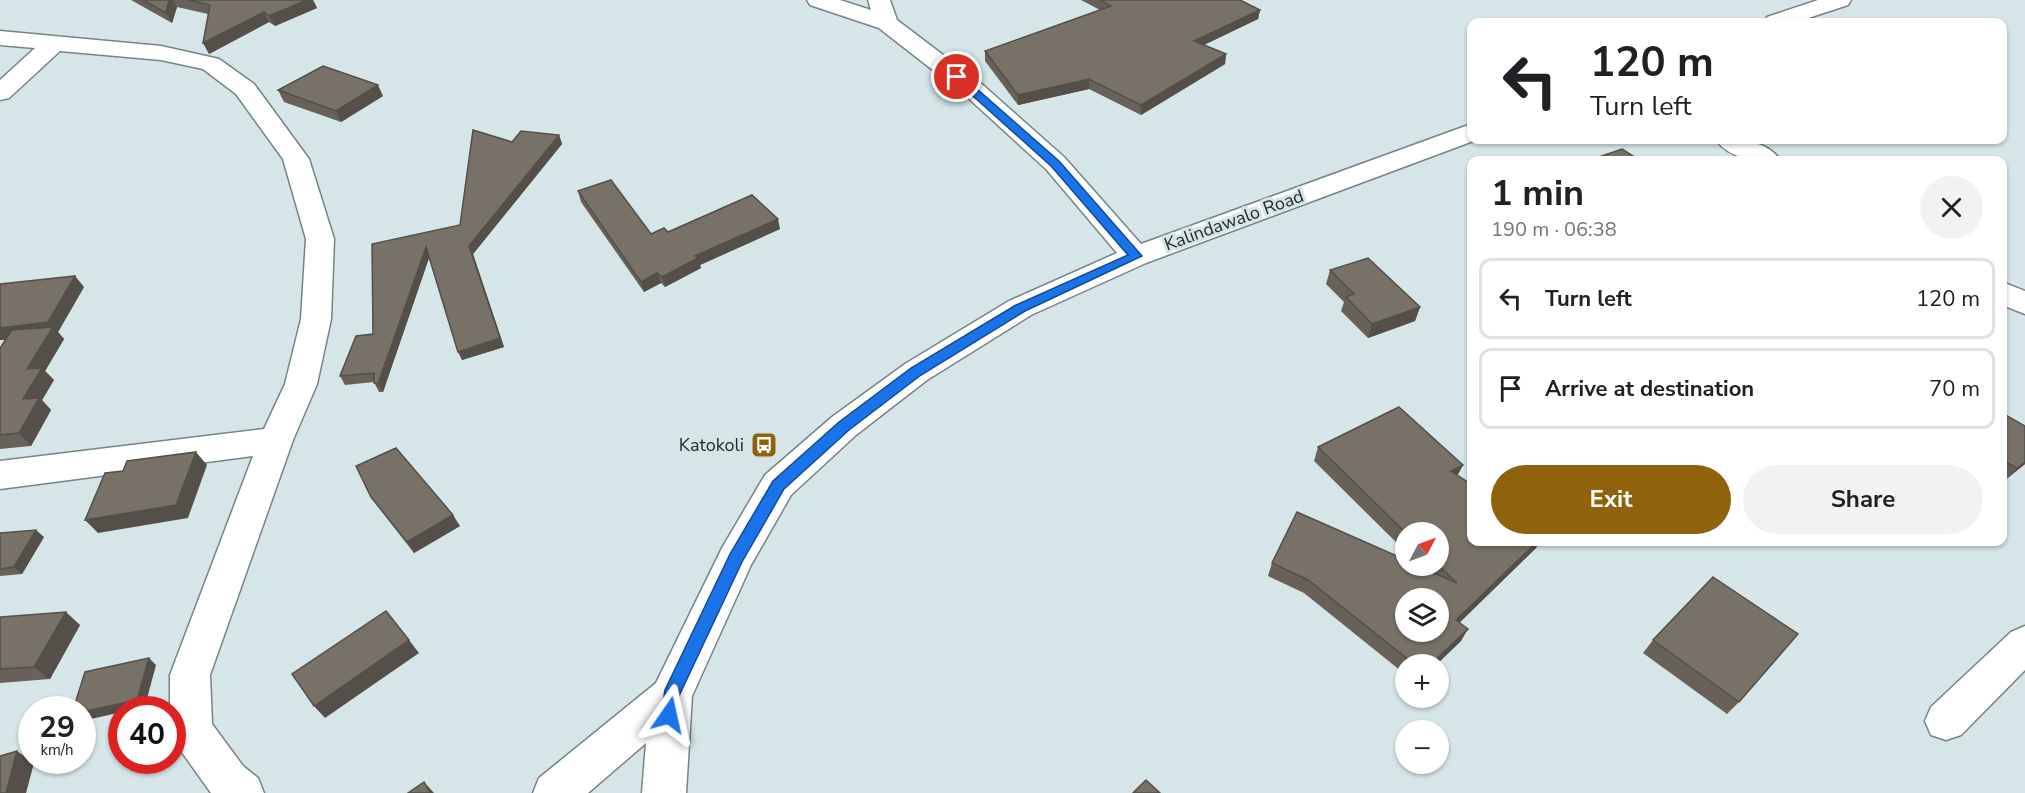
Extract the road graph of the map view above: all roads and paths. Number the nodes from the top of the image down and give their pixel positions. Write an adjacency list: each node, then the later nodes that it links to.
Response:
1 (818, 0): 3 (street)
2 (1840, 0): 4 (street)
3 (883, 12): 11 (street)
4 (1787, 18)
5 (0, 38): 6 (street)
6 (53, 44): 7 (street); 14 (street)
7 (0, 93)
8 (1467, 134): 11 (street, Kalindawalo Road)
9 (1737, 144): 10 (street)
10 (1760, 156)
11 (1136, 256): 17 (street, Kalindawalo Road)
12 (2007, 295): 13 (street)
13 (2025, 304)
14 (276, 440): 15 (street); 19 (street)
15 (0, 475)
16 (2025, 644): 18 (street)
17 (671, 696): 20 (street); 21 (street, Kalindawalo Road)
18 (1946, 721)
19 (242, 793)
20 (555, 793)
21 (663, 793)

